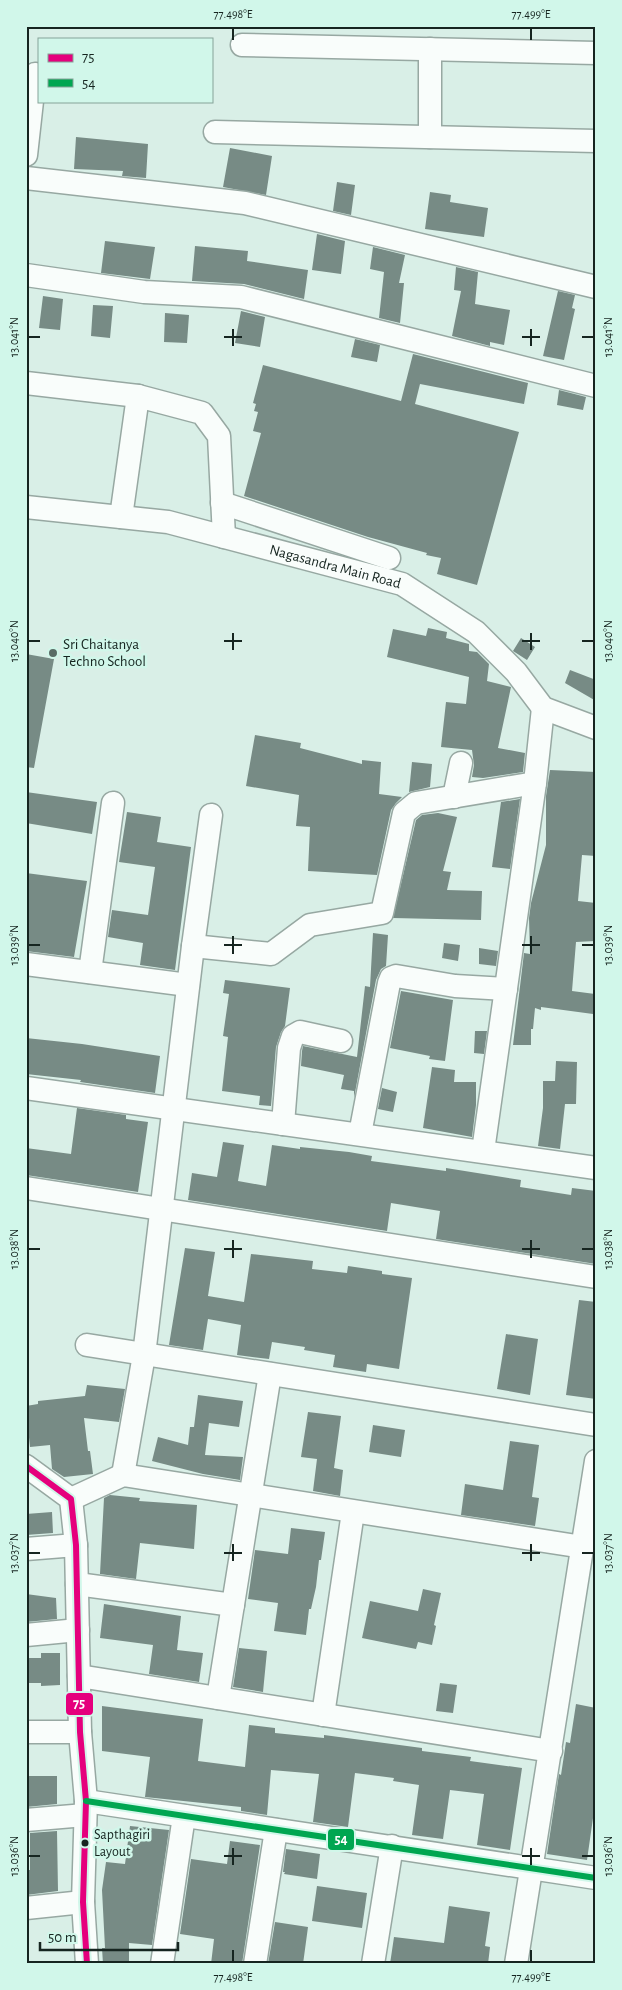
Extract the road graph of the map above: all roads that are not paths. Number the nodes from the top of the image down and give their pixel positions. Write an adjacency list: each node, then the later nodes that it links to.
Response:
1 (242, 45): 2 (street)
2 (430, 50): 3 (street); 6 (street)
3 (596, 54)
4 (33, 74): 8 (street)
5 (215, 132): 6 (street)
6 (430, 137): 7 (street)
7 (596, 141)
8 (26, 155)
9 (26, 178): 11 (street)
10 (26, 276): 13 (street)
11 (596, 287)
12 (26, 383): 14 (street)
13 (596, 386)
14 (138, 396): 15 (street); 17 (street)
15 (222, 503): 18 (street); 19 (street)
16 (26, 507): 17 (street, Nagasandra Main Road)
17 (121, 517): 19 (street, Nagasandra Main Road)
18 (292, 526): 20 (street); 21 (street)
19 (224, 537): 20 (street, Nagasandra Main Road)
20 (287, 553): 22 (street, Nagasandra Main Road)
21 (389, 558)
22 (543, 708): 23 (street); 25 (street)
23 (596, 728)
24 (461, 763): 26 (street)
25 (535, 783): 26 (street); 33 (street)
26 (454, 797): 29 (street)
27 (113, 803): 31 (street)
28 (211, 815): 29 (street)
29 (193, 946): 32 (street)
30 (26, 964): 31 (street)
31 (90, 972): 32 (street)
32 (188, 985): 36 (street)
33 (506, 989): 38 (street); 39 (street)
34 (341, 1041): 37 (street)
35 (26, 1088): 36 (street)
36 (173, 1109): 37 (street); 42 (street)
37 (283, 1124): 38 (street)
38 (360, 1134): 39 (street)
39 (483, 1151): 40 (street)
40 (596, 1168)
41 (26, 1188): 42 (street)
42 (161, 1209): 43 (street); 45 (street)
43 (596, 1277)
44 (87, 1345): 45 (street)
45 (144, 1354): 46 (street); 50 (street)
46 (270, 1374): 47 (street); 51 (street)
47 (596, 1425)
48 (596, 1462): 55 (street)
49 (26, 1466): 52 (street)
50 (123, 1475): 51 (street); 52 (street)
51 (250, 1496): 53 (street); 58 (street)
52 (71, 1498): 54 (street)
53 (354, 1512): 55 (street); 63 (street)
54 (76, 1545): 56 (street); 57 (street)
55 (582, 1547): 66 (street)
56 (26, 1549)
57 (77, 1584): 58 (street); 59 (street)
58 (233, 1604): 62 (street)
59 (78, 1630): 60 (street); 61 (street)
60 (26, 1635)
61 (79, 1676): 62 (street); 65 (street)
62 (218, 1698): 63 (street)
63 (322, 1714): 66 (street)
64 (26, 1732): 65 (street)
65 (80, 1732): 67 (street)
66 (551, 1751): 72 (street)
67 (86, 1808): 68 (street); 69 (street); 74 (street)
68 (184, 1816): 70 (street); 77 (street)
69 (26, 1820)
70 (276, 1830): 71 (street); 78 (street)
71 (392, 1846): 72 (street); 79 (street)
72 (532, 1868): 73 (street); 80 (street)
73 (596, 1878)
74 (83, 1902): 75 (street); 76 (street)
75 (26, 1908)
76 (87, 1964)
77 (162, 1964)
78 (255, 1964)
79 (373, 1964)
80 (516, 1964)

